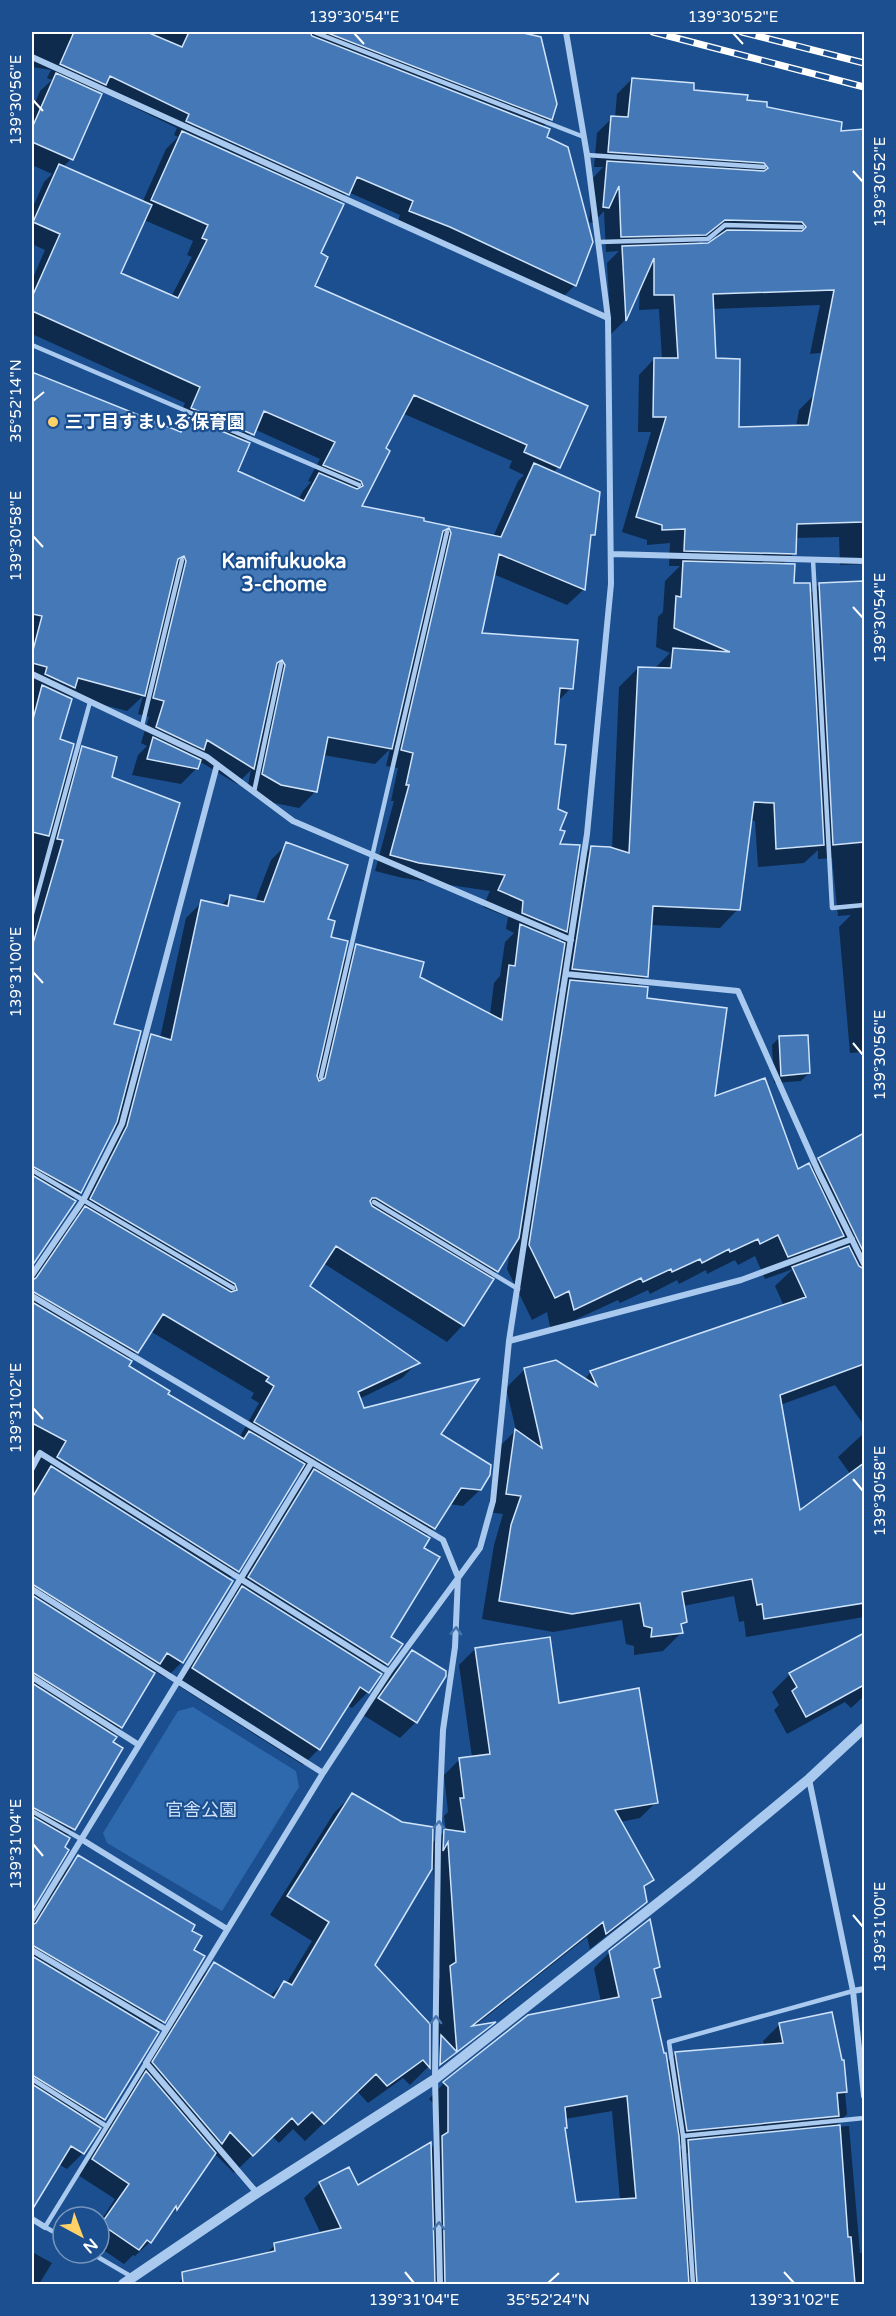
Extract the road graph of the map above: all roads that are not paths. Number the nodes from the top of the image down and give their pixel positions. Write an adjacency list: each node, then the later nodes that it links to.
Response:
1 (314, 32): 4 (lane)
2 (566, 32): 4 (street)
3 (32, 57): 9 (street)
4 (584, 137): 5 (street)
5 (587, 154): 6 (lane); 8 (street)
6 (764, 167)
7 (802, 227): 8 (lane)
8 (599, 242): 9 (street)
9 (608, 318): 13 (street)
10 (32, 345): 11 (lane)
11 (359, 485)
12 (447, 532): 23 (lane)
13 (612, 554): 15 (street); 26 (street)
14 (182, 560): 20 (lane)
15 (813, 560): 16 (street); 24 (lane)
16 (864, 561)
17 (281, 664): 22 (lane)
18 (32, 674): 19 (street)
19 (90, 702): 20 (street); 25 (lane)
20 (142, 726): 21 (street)
21 (217, 765): 22 (street); 30 (street)
22 (254, 792): 23 (street)
23 (372, 855): 26 (street); 28 (lane)
24 (864, 905)
25 (32, 914)
26 (571, 940): 27 (street)
27 (566, 974): 32 (street); 36 (street)
28 (321, 1077)
29 (32, 1170): 30 (lane)
30 (84, 1199): 34 (street); 35 (lane)
31 (374, 1202): 36 (lane)
32 (852, 1239): 33 (street); 38 (street)
33 (864, 1264)
34 (32, 1275)
35 (233, 1288)
36 (518, 1289): 38 (street)
37 (32, 1296): 39 (street)
38 (509, 1341): 41 (street)
39 (312, 1462): 41 (street); 42 (street)
40 (32, 1468): 42 (street)
41 (458, 1577): 44 (street); 61 (street, one-way to 41)
42 (241, 1579): 44 (street); 46 (street)
43 (32, 1589): 46 (street)
44 (389, 1672): 49 (street)
45 (32, 1677): 48 (street)
46 (177, 1682): 48 (street); 49 (street)
47 (864, 1728): 50 (street)
48 (139, 1744): 52 (street)
49 (323, 1773): 54 (street)
50 (809, 1779): 57 (street); 61 (street)
51 (32, 1811): 52 (lane)
52 (81, 1839): 53 (street); 54 (street)
53 (32, 1920)
54 (227, 1929): 58 (street)
55 (32, 1950): 58 (street)
56 (864, 1989): 57 (street)
57 (853, 1991): 62 (street); 65 (lane)
58 (165, 2029): 59 (street)
59 (146, 2063): 64 (lane); 66 (street)
60 (32, 2079): 64 (lane)
61 (435, 2079): 66 (street); 73 (street, one-way to 61)
62 (864, 2096)
63 (864, 2118): 65 (lane)
64 (106, 2126): 68 (lane)
65 (683, 2136): 74 (lane)
66 (257, 2193): 71 (street)
67 (32, 2218): 68 (street)
68 (45, 2227): 69 (lane)
69 (51, 2230)
70 (111, 2265): 71 (lane)
71 (132, 2277): 72 (street)
72 (123, 2284)
73 (440, 2284)
74 (693, 2284)

